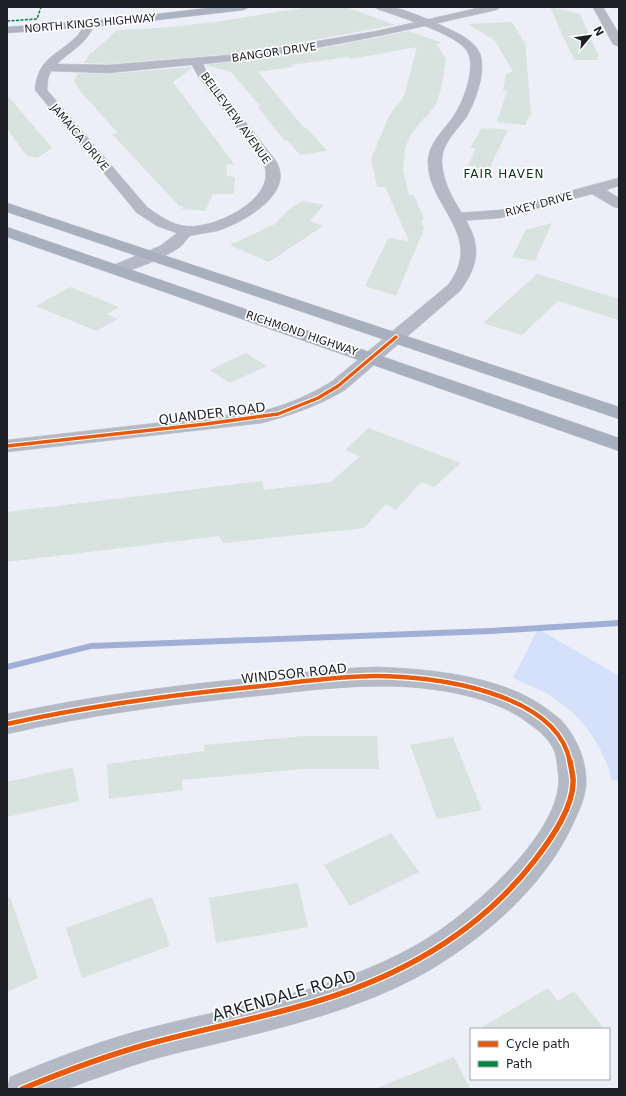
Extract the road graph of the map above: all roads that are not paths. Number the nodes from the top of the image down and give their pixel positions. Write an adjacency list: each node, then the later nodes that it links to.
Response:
1 (198, 7): 6 (main road, NORTH KINGS HIGHWAY)
2 (244, 7): 8 (main road, NORTH KINGS HIGHWAY)
3 (382, 7): 7 (street, QUANDER ROAD)
4 (496, 7): 7 (street, BANGOR DRIVE)
5 (598, 7): 10 (street)
6 (7, 24)
7 (424, 24): 11 (street, BANGOR DRIVE); 17 (street, QUANDER ROAD)
8 (89, 25): 9 (main road, NORTH KINGS HIGHWAY); 12 (street, JAMAICA DRIVE)
9 (7, 30)
10 (619, 44)
11 (196, 62): 12 (street, BANGOR DRIVE); 18 (street, BELLEVIEW AVENUE)
12 (48, 66): 18 (street, JAMAICA DRIVE)
13 (619, 182): 14 (street, RIXEY DRIVE)
14 (594, 189): 15 (street); 17 (street, RIXEY DRIVE)
15 (619, 204)
16 (7, 207): 20 (highway, RICHMOND HIGHWAY)
17 (457, 217): 22 (street, QUANDER ROAD)
18 (186, 231): 20 (street)
19 (7, 232): 21 (highway, RICHMOND HIGHWAY)
20 (151, 255): 21 (street); 22 (highway, RICHMOND HIGHWAY)
21 (117, 269): 23 (highway, RICHMOND HIGHWAY)
22 (396, 337): 23 (street, QUANDER ROAD); 24 (highway, RICHMOND HIGHWAY)
23 (372, 358): 25 (highway, RICHMOND HIGHWAY); 26 (street, QUANDER ROAD)
24 (619, 413)
25 (619, 445)
26 (7, 446)
27 (7, 724): 28 (street, WINDSOR ROAD)
28 (572, 790): 29 (street, ARKENDALE ROAD)
29 (22, 1089)

